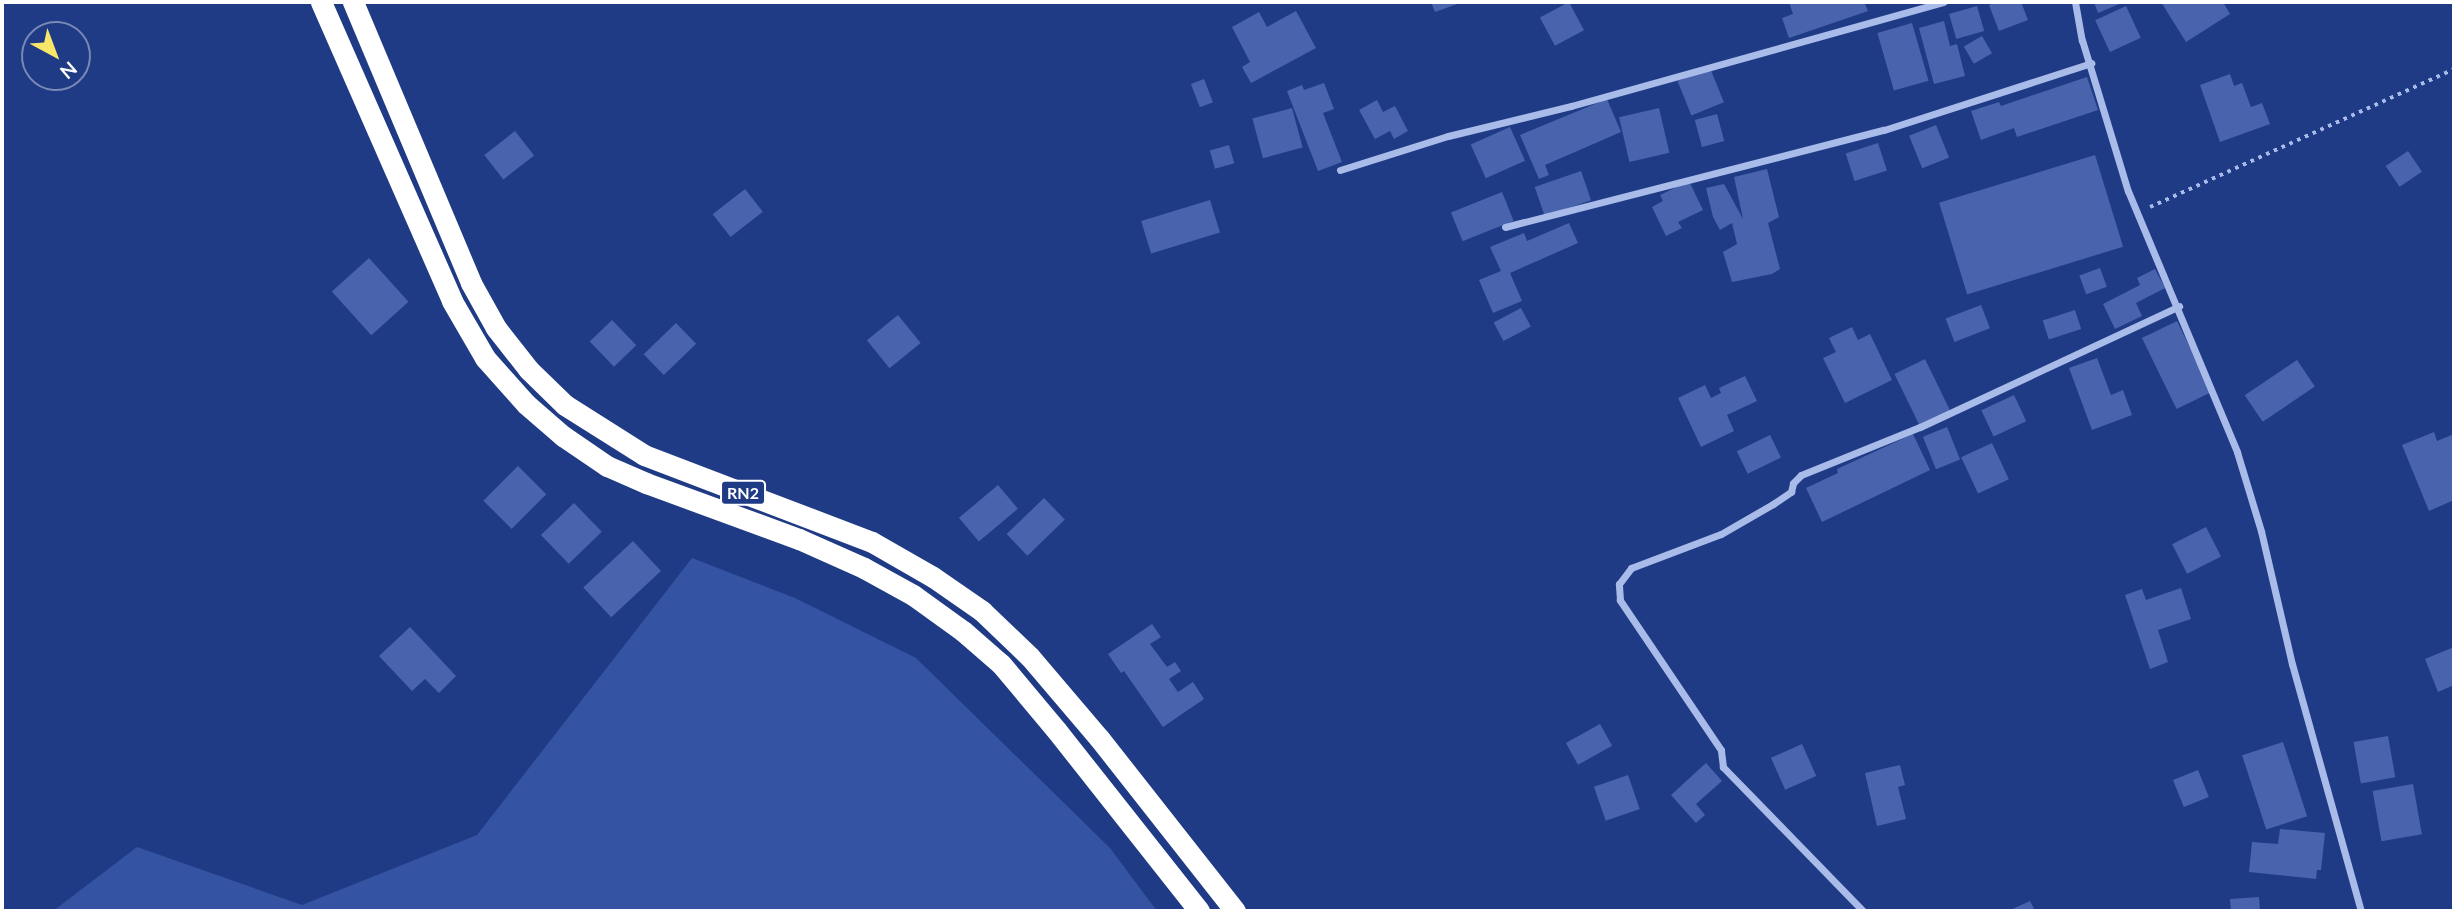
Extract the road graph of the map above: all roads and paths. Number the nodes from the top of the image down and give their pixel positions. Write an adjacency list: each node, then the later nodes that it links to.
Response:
1 (321, 2): 11 (highway, RN2)
2 (353, 2): 12 (highway, RN2)
3 (1944, 2): 7 (street)
4 (2075, 2): 5 (street)
5 (2091, 63): 8 (street); 9 (street)
6 (2454, 69): 8 (path)
7 (1340, 170)
8 (2137, 212): 10 (street)
9 (1505, 227)
10 (2179, 306): 13 (street); 14 (street)
11 (1199, 911)
12 (1234, 911)
13 (1863, 911)
14 (2361, 911)

